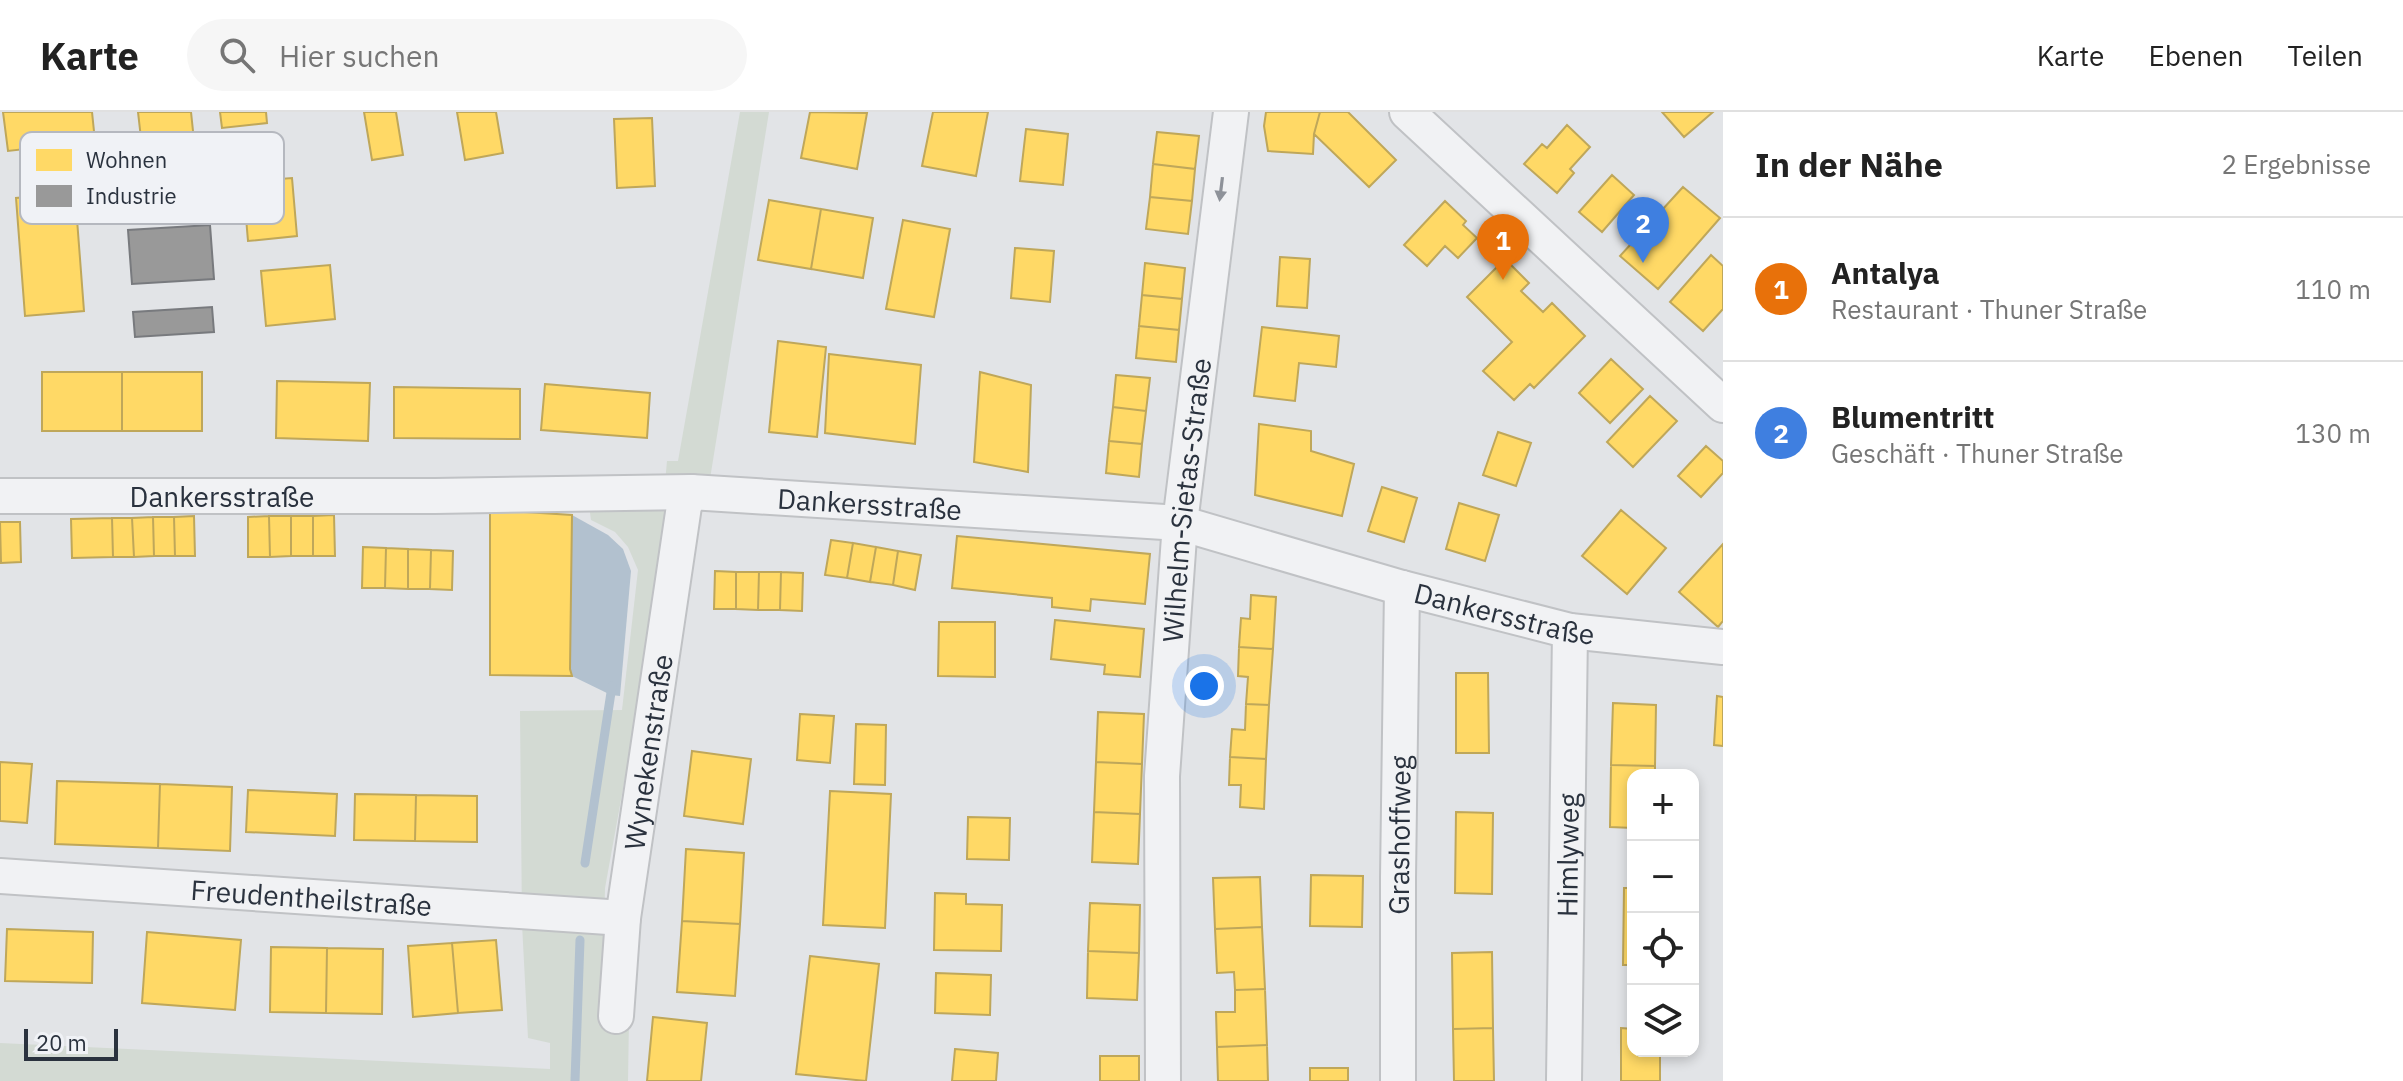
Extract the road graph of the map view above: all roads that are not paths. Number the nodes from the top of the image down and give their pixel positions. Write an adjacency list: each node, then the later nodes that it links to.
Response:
1 (1231, 112): 6 (street, Wilhelm-Sietas-Straße, one-way to 6)
2 (1407, 112): 3 (street)
3 (1723, 405)
4 (691, 492): 5 (street, Dankersstraße); 6 (street, Dankersstraße); 11 (street, Wynekenstraße)
5 (0, 496)
6 (1180, 523): 7 (street, Dankersstraße); 13 (street, Wilhelm-Sietas-Straße)
7 (1402, 588): 8 (street, Dankersstraße); 14 (street, Grashoffweg)
8 (1570, 631): 9 (street, Dankersstraße); 15 (street, Himlyweg)
9 (1723, 647)
10 (0, 876): 11 (street, Freudentheilstraße)
11 (623, 918): 12 (street, Wynekenstraße)
12 (616, 1016)
13 (1163, 1081)
14 (1398, 1081)
15 (1564, 1081)

